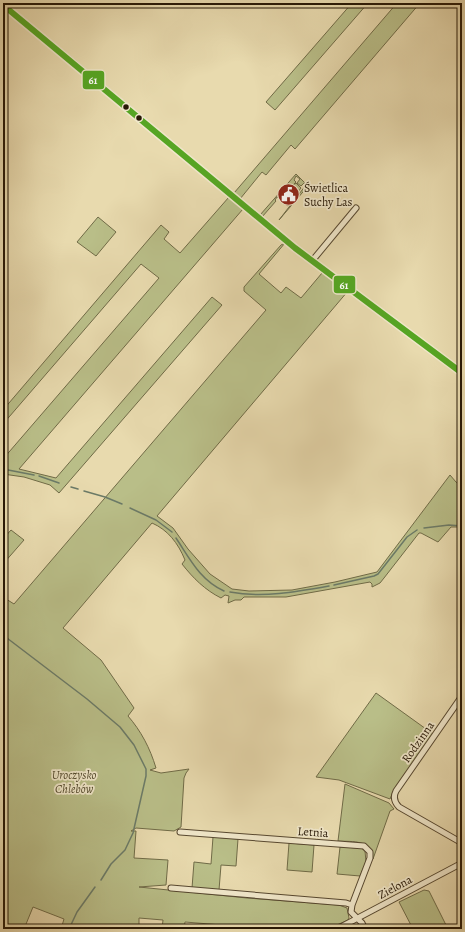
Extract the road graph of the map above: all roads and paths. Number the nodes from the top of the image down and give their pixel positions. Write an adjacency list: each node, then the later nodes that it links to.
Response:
1 (3, 5): 3 (street)
2 (356, 208): 3 (street)
3 (312, 261): 4 (street)
4 (462, 373)
5 (462, 696): 7 (street, Rodzinna)
6 (180, 832): 10 (street, Letnia)
7 (462, 843)
8 (462, 863): 11 (street, Zielona)
9 (171, 888): 10 (street)
10 (352, 905): 11 (street)
11 (357, 919): 12 (street, Zielona); 13 (street)
12 (337, 929)
13 (365, 929)

